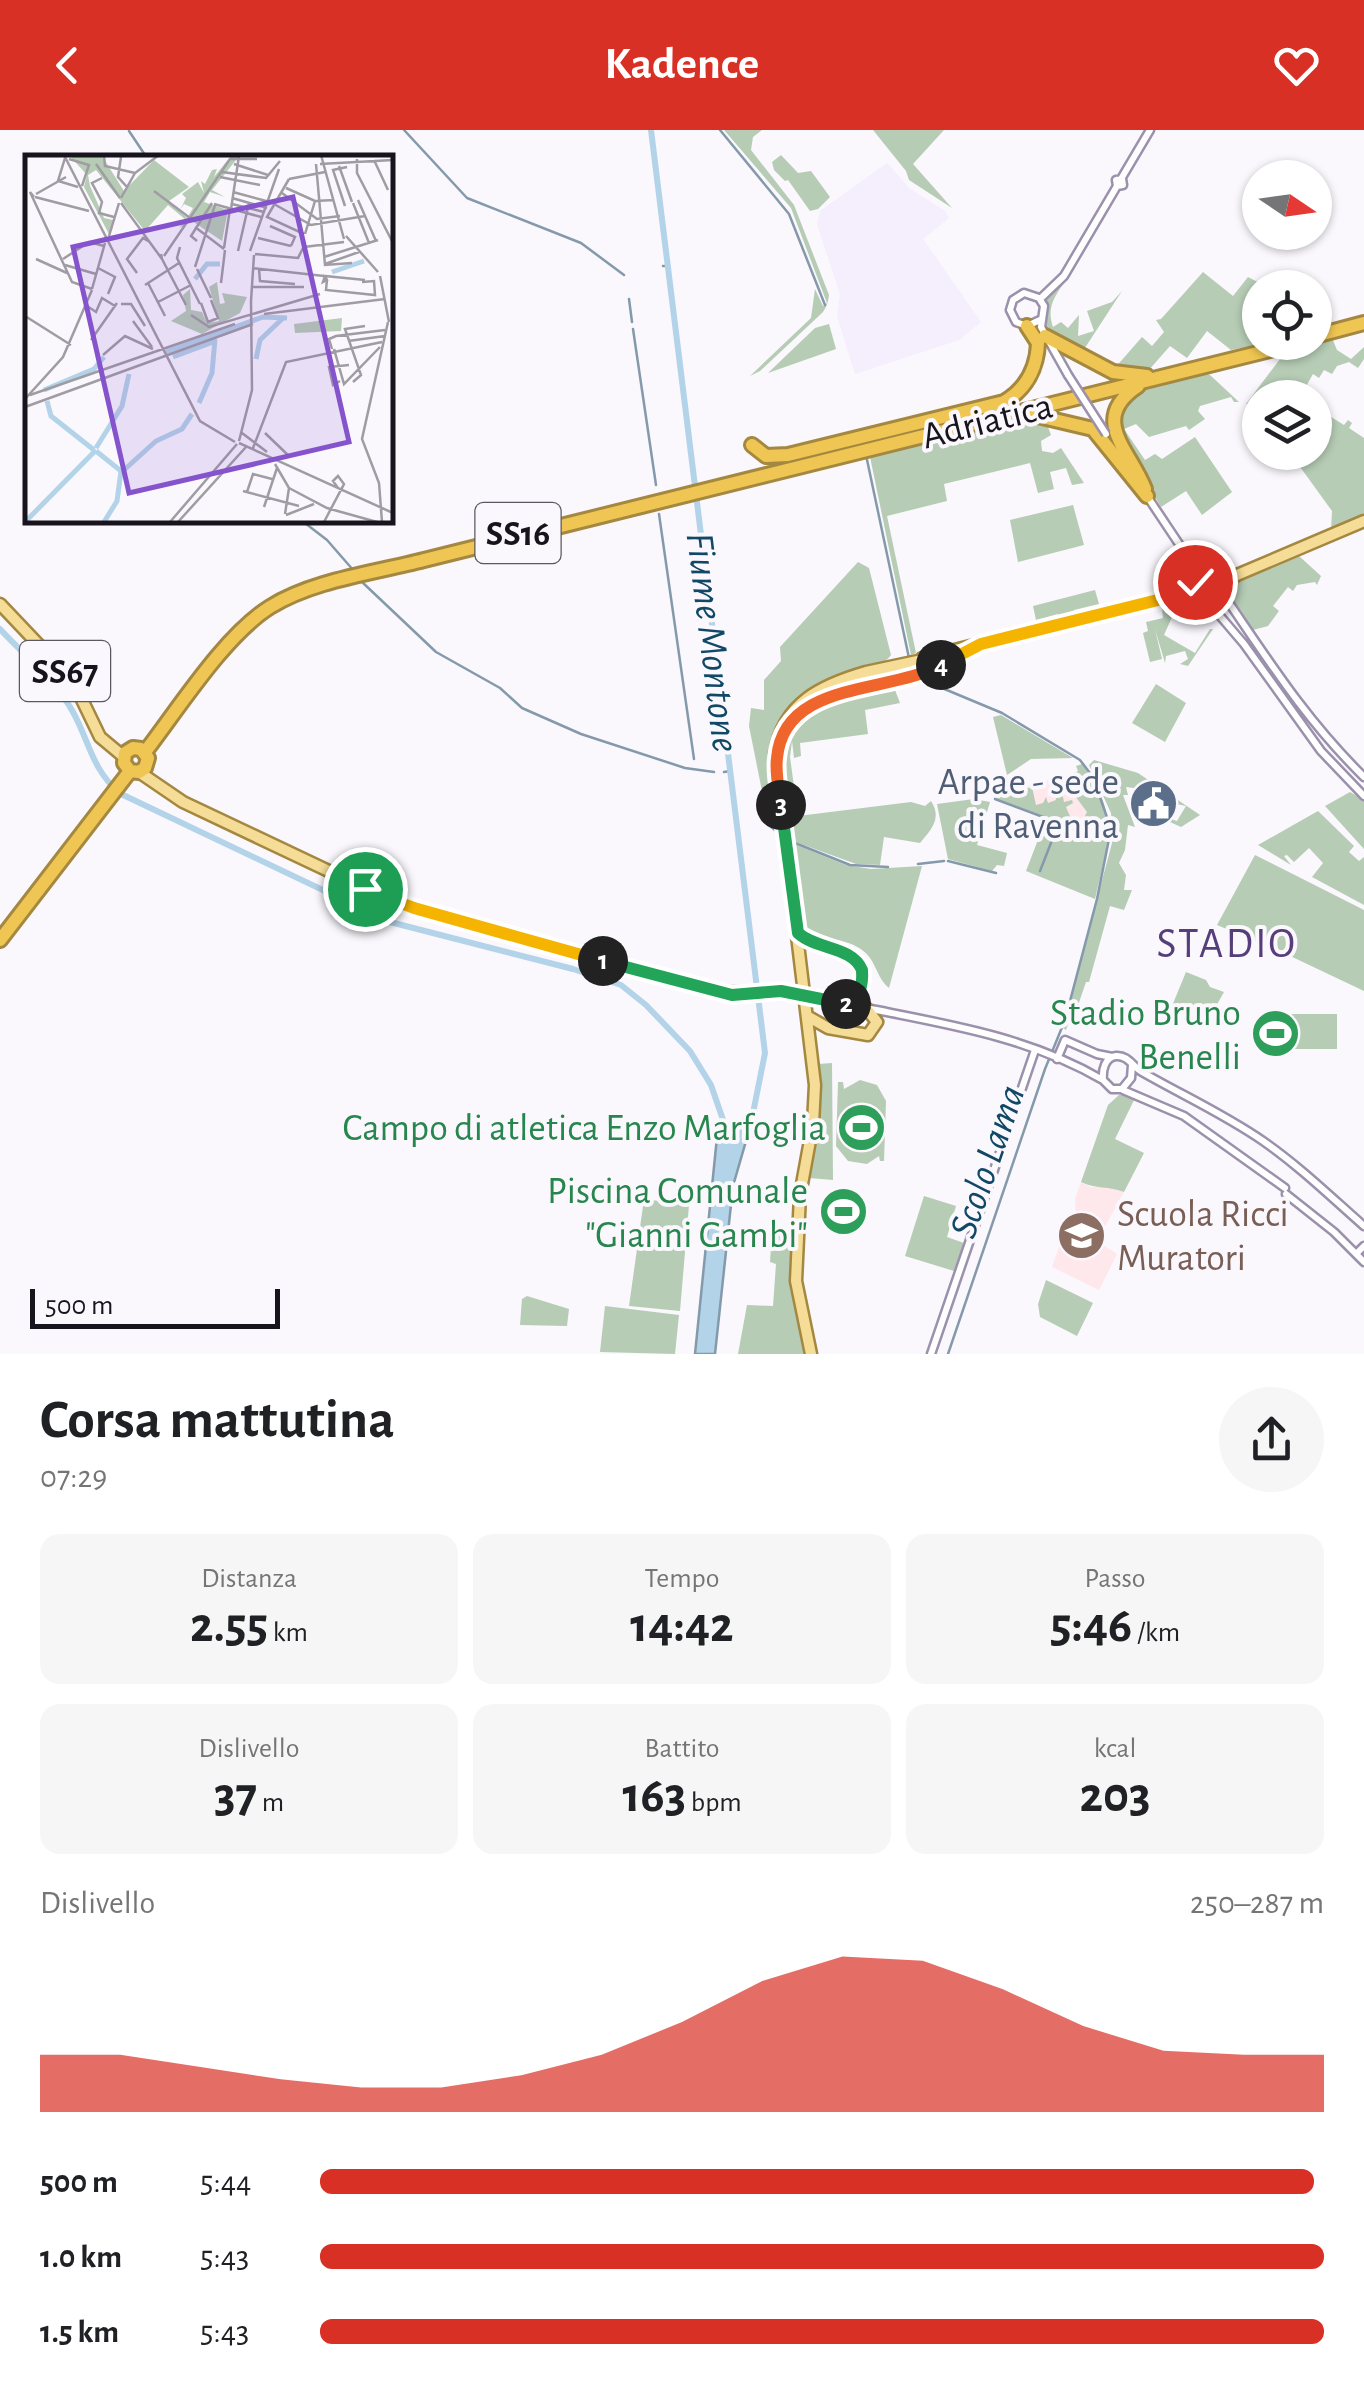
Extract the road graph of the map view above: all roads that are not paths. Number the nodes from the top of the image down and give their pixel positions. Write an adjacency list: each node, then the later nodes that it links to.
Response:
1 (1150, 130): 2 (street)
2 (1040, 299): 3 (street); 3 (street)
3 (1033, 324): 6 (street); 11 (highway)
4 (1364, 325): 5 (highway)
5 (1332, 333)
6 (1046, 338): 9 (highway, SS16); 17 (street, bridge)
7 (1242, 354): 9 (highway, Adriatica / SS16)
8 (1242, 356): 9 (highway, Adriatica / SS16)
9 (1150, 378): 10 (highway, Adriatica / SS16); 12 (highway, Adriatica / SS16); 17 (highway)
10 (1047, 400): 11 (highway); 14 (highway, Adriatica / SS16)
11 (972, 410): 14 (highway)
12 (958, 426): 14 (highway, Adriatica / SS16); 17 (highway, SS16)
13 (752, 445): 14 (highway)
14 (869, 445): 15 (highway, Adriatica / SS16); 15 (highway); 16 (highway, Adriatica / SS16)
15 (764, 472): 16 (highway, Adriatica / SS16)
16 (747, 478): 34 (highway, Adriatica / SS16)
17 (1147, 496): 20 (street)
18 (1364, 521): 19 (main road)
19 (1238, 575): 20 (main road); 21 (main road)
20 (1203, 586): 21 (main road); 21 (main road); 24 (street); 25 (main road)
21 (1223, 590): 23 (street)
22 (0, 604): 34 (main road, SS67)
23 (1243, 622): 24 (street); 30 (street)
24 (1232, 630): 31 (street)
25 (981, 644): 26 (main road); 28 (main road)
26 (914, 660): 27 (main road); 28 (main road)
27 (866, 672): 29 (main road); 35 (main road)
28 (920, 674): 29 (main road)
29 (870, 687): 35 (main road)
30 (1316, 728): 31 (street); 32 (street)
31 (1309, 734): 33 (street)
32 (1324, 736): 33 (street); 36 (street)
33 (1315, 742): 37 (street)
34 (131, 762): 38 (highway, SS16); 41 (main road, bridge)
35 (776, 762): 39 (main road)
36 (1364, 777)
37 (1364, 796)
38 (1, 933)
39 (805, 949): 40 (main road); 45 (main road)
40 (859, 992): 41 (main road); 42 (main road)
41 (847, 1004): 42 (main road)
42 (865, 1008): 43 (street); 44 (main road)
43 (896, 1014): 44 (street); 46 (street)
44 (877, 1022): 45 (main road)
45 (816, 1024): 58 (main road)
46 (1039, 1052): 48 (street); 59 (street)
47 (1112, 1057): 48 (street); 49 (street); 50 (street)
48 (1057, 1059): 50 (street)
49 (1132, 1065): 51 (street); 52 (street)
50 (1102, 1080): 52 (street)
51 (1166, 1084): 53 (street); 54 (street)
52 (1122, 1089): 53 (street)
53 (1170, 1108): 56 (street)
54 (1364, 1226)
55 (1364, 1246): 56 (street)
56 (1357, 1253): 57 (street)
57 (1364, 1262)
58 (811, 1354)
59 (932, 1354)

